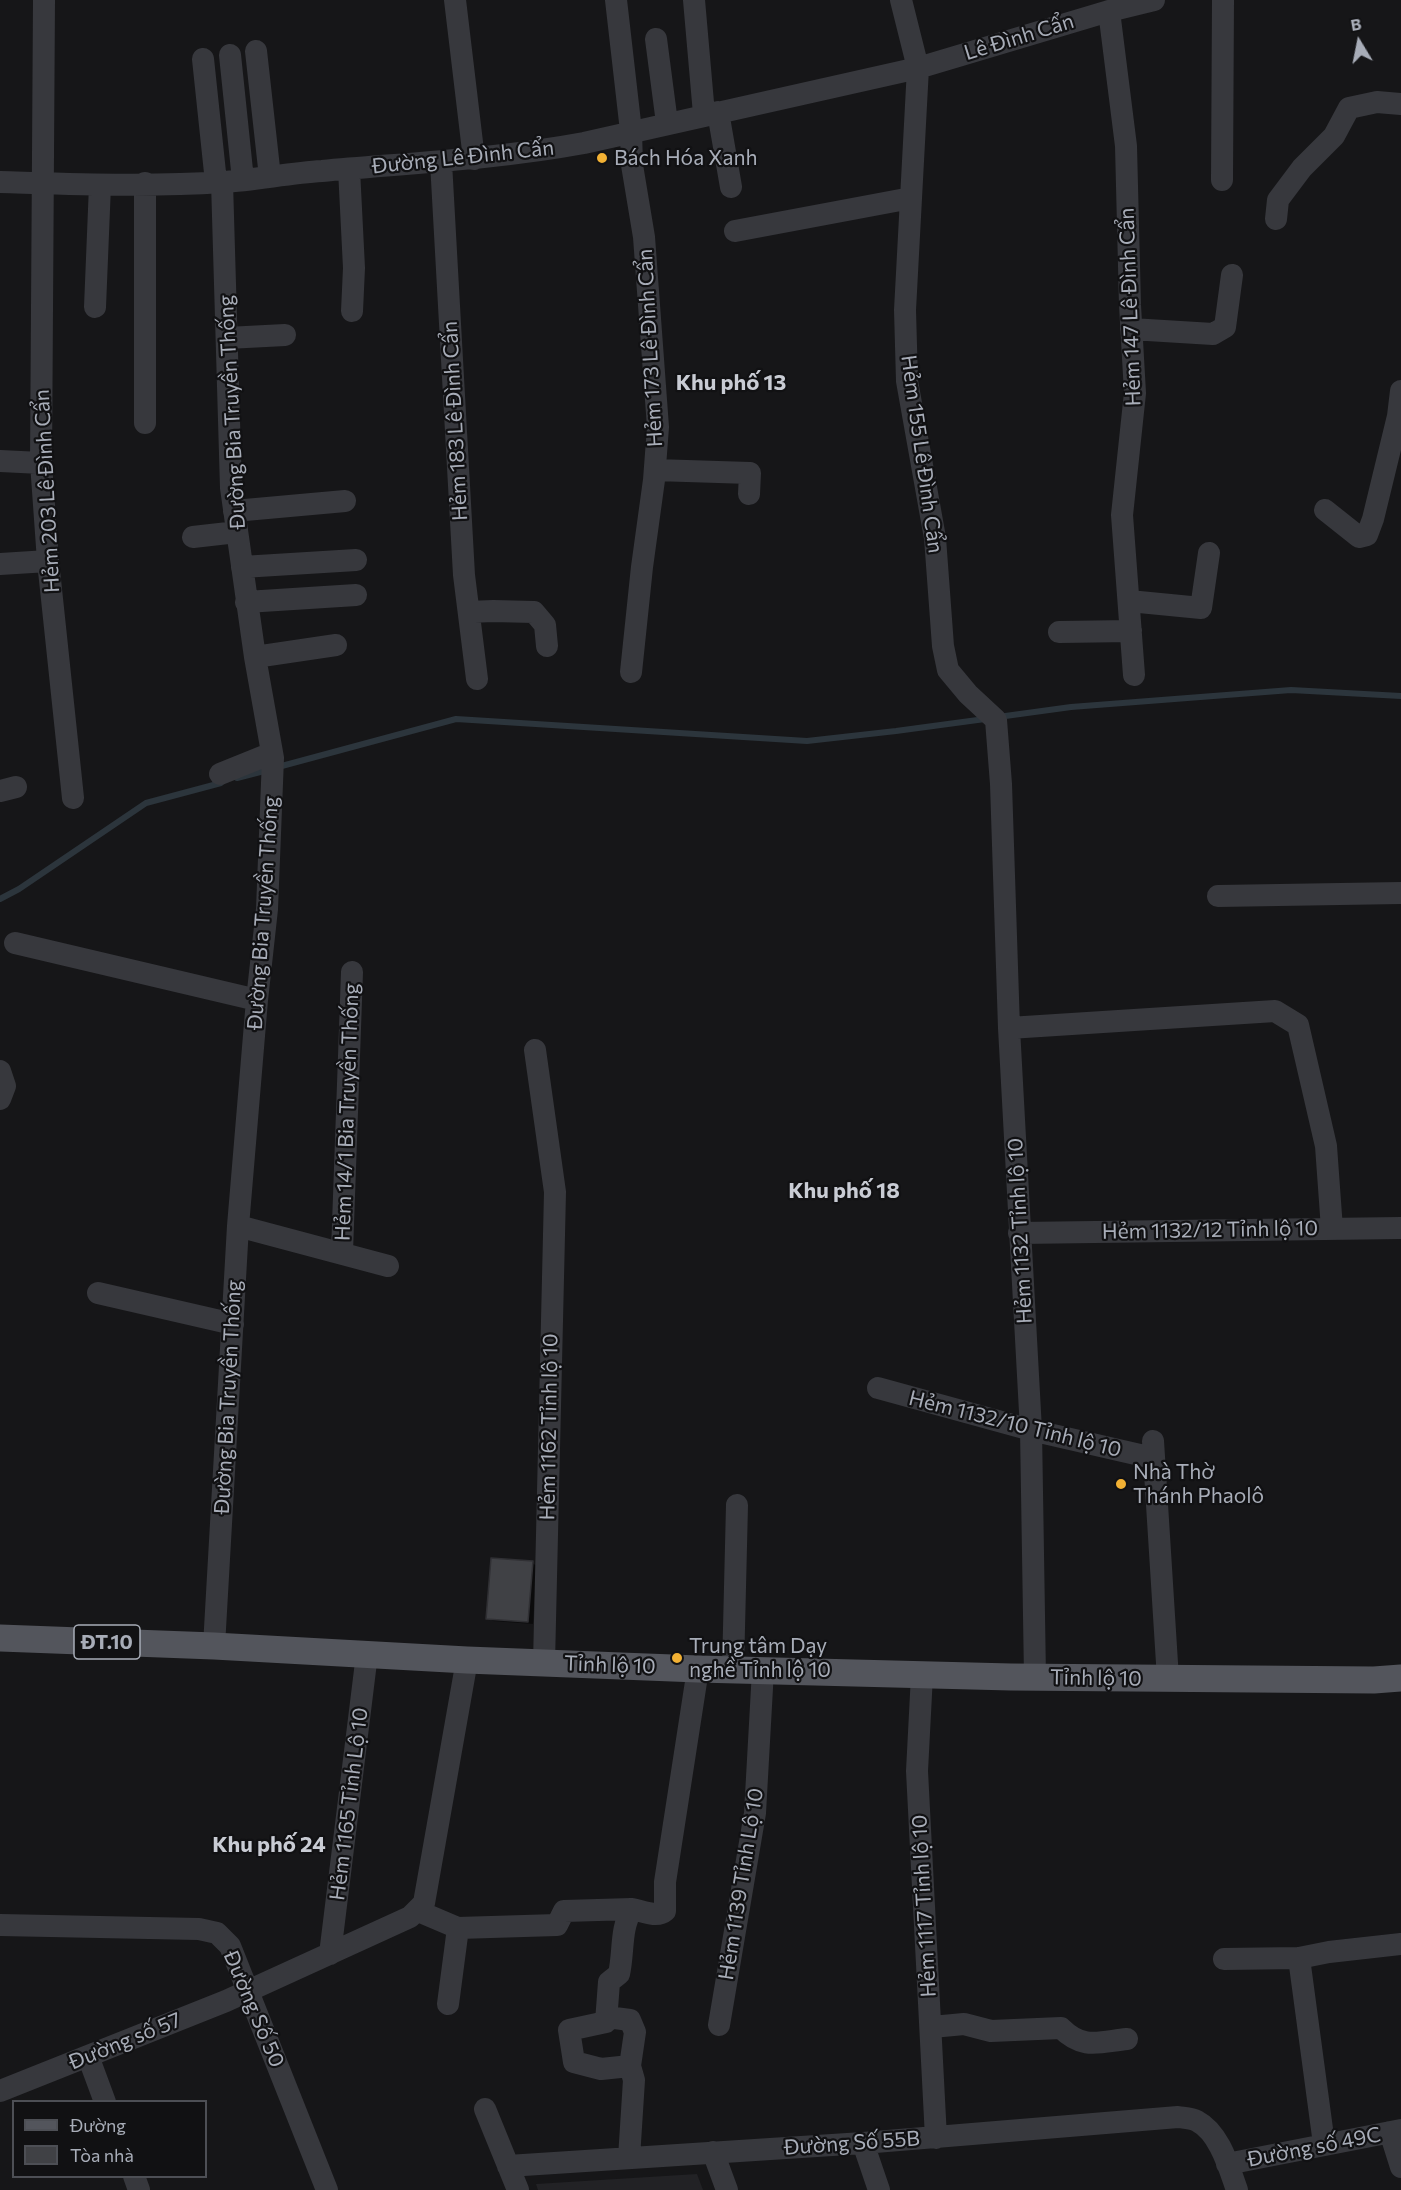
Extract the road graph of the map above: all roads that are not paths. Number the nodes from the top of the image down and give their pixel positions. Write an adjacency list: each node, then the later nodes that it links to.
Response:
1 (44, 0): 25 (street, Hẻm 203 Lê Đình Cẩn)
2 (455, 0): 18 (street)
3 (616, 0): 17 (street, Hẻm 173 Lê Đình Cẩn)
4 (694, 0): 15 (street)
5 (900, 0): 13 (street, Hẻm 155 Lê Đình Cẩn)
6 (1154, 0): 8 (street, Lê Đình Cẩn)
7 (1223, 0): 22 (street)
8 (1109, 10): 13 (street, Lê Đình Cẩn); 35 (street, Hẻm 147 Lê Đình Cẩn)
9 (656, 39): 16 (street)
10 (256, 51): 21 (street)
11 (230, 55): 23 (street)
12 (203, 59): 23 (street)
13 (918, 68): 15 (street, Đường Lê Đình Cẩn); 29 (street, Hẻm 155 Lê Đình Cẩn)
14 (1401, 104): 30 (street)
15 (711, 113): 16 (street, Đường Lê Đình Cẩn); 28 (street)
16 (667, 123): 17 (street, Đường Lê Đình Cẩn)
17 (631, 131): 18 (street, Đường Lê Đình Cẩn); 43 (street, Hẻm 173 Lê Đình Cẩn)
18 (474, 159): 19 (street, Đường Lê Đình Cẩn)
19 (441, 162): 20 (street, Đường Lê Đình Cẩn); 57 (street, Hẻm 183 Lê Đình Cẩn)
20 (349, 169): 21 (street, Đường Lê Đình Cẩn); 34 (street)
21 (270, 177): 23 (street, Đường Lê Đình Cẩn)
22 (1222, 180)
23 (227, 181): 26 (street, Đường Lê Đình Cẩn); 37 (street, Đường Bia Truyền Thống)
24 (0, 183): 25 (street, Đường Lê Đình Cẩn)
25 (42, 183): 27 (street, Đường Lê Đình Cẩn); 41 (street, Hẻm 203 Lê Đình Cẩn)
26 (145, 183): 27 (street, Đường Lê Đình Cẩn); 39 (street)
27 (100, 185): 33 (street)
28 (732, 187)
29 (911, 198): 31 (street); 68 (street, Hẻm 155 Lê Đình Cẩn)
30 (1276, 219)
31 (735, 231)
32 (1232, 275): 35 (street)
33 (95, 308)
34 (352, 311)
35 (1131, 329): 55 (street, Hẻm 147 Lê Đình Cẩn)
36 (285, 335): 37 (street)
37 (227, 338): 47 (street, Đường Bia Truyền Thống)
38 (1401, 392): 42 (street)
39 (145, 423)
40 (0, 461): 41 (street)
41 (41, 463): 51 (street, Hẻm 203 Lê Đình Cẩn)
42 (1393, 463): 46 (street)
43 (655, 470): 44 (street); 63 (street, Hẻm 173 Lê Đình Cẩn)
44 (750, 494)
45 (345, 501): 47 (street)
46 (1325, 510)
47 (236, 521): 48 (street); 53 (street, Đường Bia Truyền Thống)
48 (193, 537)
49 (1209, 553): 55 (street)
50 (356, 560): 53 (street)
51 (48, 561): 52 (street); 69 (street, Hẻm 203 Lê Đình Cẩn)
52 (0, 564)
53 (242, 567): 56 (street, Đường Bia Truyền Thống)
54 (356, 595): 56 (street)
55 (1129, 601): 58 (street, Hẻm 147 Lê Đình Cẩn)
56 (246, 602): 62 (street, Đường Bia Truyền Thống)
57 (469, 612): 61 (street); 65 (street, Hẻm 183 Lê Đình Cẩn)
58 (1131, 631): 59 (street); 64 (street, Hẻm 147 Lê Đình Cẩn)
59 (1059, 632)
60 (336, 645): 62 (street)
61 (547, 646)
62 (255, 657): 66 (street, Đường Bia Truyền Thống)
63 (631, 672)
64 (1134, 675)
65 (477, 679)
66 (273, 756): 67 (street); 74 (street, Đường Bia Truyền Thống)
67 (220, 774)
68 (1001, 784): 75 (street, Hẻm 1132 Tỉnh lộ 10)
69 (73, 798)
70 (1401, 893): 71 (street)
71 (1218, 896)
72 (15, 943): 74 (street)
73 (352, 972): 83 (street, Hẻm 14/1 Bia Truyền Thống)
74 (257, 1000): 79 (street, Đường Bia Truyền Thống)
75 (1009, 1028): 81 (street); 82 (street, Hẻm 1132 Tỉnh lộ 10)
76 (535, 1050): 94 (street, Hẻm 1162 Tỉnh lộ 10)
77 (0, 1071): 78 (street)
78 (0, 1099)
79 (238, 1226): 83 (street); 86 (street, Đường Bia Truyền Thống)
80 (1401, 1228): 81 (street, Hẻm 1132/12 Tỉnh lộ 10)
81 (1332, 1229): 82 (street, Hẻm 1132/12 Tỉnh lộ 10)
82 (1019, 1233): 88 (street, Hẻm 1132 Tỉnh lộ 10)
83 (342, 1252): 84 (street)
84 (388, 1266)
85 (98, 1293): 86 (street)
86 (233, 1324): 91 (street, Đường Bia Truyền Thống)
87 (878, 1388): 88 (street, Hẻm 1132/10 Tỉnh lộ 10)
88 (1031, 1430): 99 (street, Hẻm 1132 Tỉnh lộ 10); 101 (street, Hẻm 1132/10 Tỉnh lộ 10)
89 (737, 1505): 96 (street)
90 (0, 1638): 91 (main road, Tỉnh lộ 10 / ĐT.10)
91 (214, 1646): 92 (main road, Tỉnh lộ 10 / ĐT.10)
92 (367, 1654): 93 (main road, Tỉnh lộ 10 / ĐT.10); 107 (street, Hẻm 1165 Tỉnh Lộ 10)
93 (467, 1660): 94 (main road, Tỉnh lộ 10 / ĐT.10); 103 (street)
94 (544, 1663): 95 (main road, Tỉnh lộ 10 / ĐT.10)
95 (698, 1669): 96 (main road, Tỉnh lộ 10 / ĐT.10); 102 (street)
96 (733, 1669): 97 (main road, Tỉnh lộ 10 / ĐT.10)
97 (763, 1670): 98 (main road, Tỉnh lộ 10 / ĐT.10); 113 (street, Hẻm 1139 Tỉnh Lộ 10)
98 (922, 1675): 99 (main road, Tỉnh lộ 10 / ĐT.10); 114 (street, Hẻm 1117 Tỉnh lộ 10)
99 (1035, 1677): 101 (main road, Tỉnh lộ 10 / ĐT.10)
100 (1401, 1678): 101 (main road, Tỉnh lộ 10 / ĐT.10)
101 (1168, 1679)
102 (632, 1909): 105 (street); 112 (street)
103 (418, 1911): 105 (street); 107 (street, Đường số 57)
104 (0, 1925): 110 (street, Đường Số 50)
105 (458, 1928): 111 (street)
106 (1401, 1944): 108 (street)
107 (330, 1954): 110 (street, Đường số 57)
108 (1299, 1958): 109 (street); 124 (street)
109 (1224, 1959)
110 (249, 1991): 116 (street, Đường số 57); 130 (street, Đường Số 50)
111 (448, 2004)
112 (607, 2017): 117 (street); 117 (street)
113 (719, 2025)
114 (932, 2027): 115 (street); 122 (street, Hẻm 1117 Tỉnh lộ 10)
115 (1127, 2039)
116 (88, 2056): 118 (street, Đường số 57); 119 (street)
117 (630, 2066): 126 (street)
118 (1, 2086)
119 (104, 2100)
120 (485, 2109): 128 (street)
121 (1396, 2131): 124 (street, Đường số 49C); 129 (street)
122 (936, 2138): 123 (street, Đường Số 55B); 127 (street, Đường Số 55B)
123 (863, 2143): 125 (street, Đường Số 55B); 133 (street)
124 (1324, 2144): 127 (street, Đường số 49C)
125 (713, 2152): 126 (street, Đường Số 55B); 132 (street)
126 (629, 2158): 128 (street, Đường Số 55B)
127 (1227, 2164): 134 (street)
128 (508, 2166): 131 (street)
129 (1401, 2167)
130 (327, 2190)
131 (518, 2190)
132 (727, 2190)
133 (879, 2190)
134 (1237, 2190)

